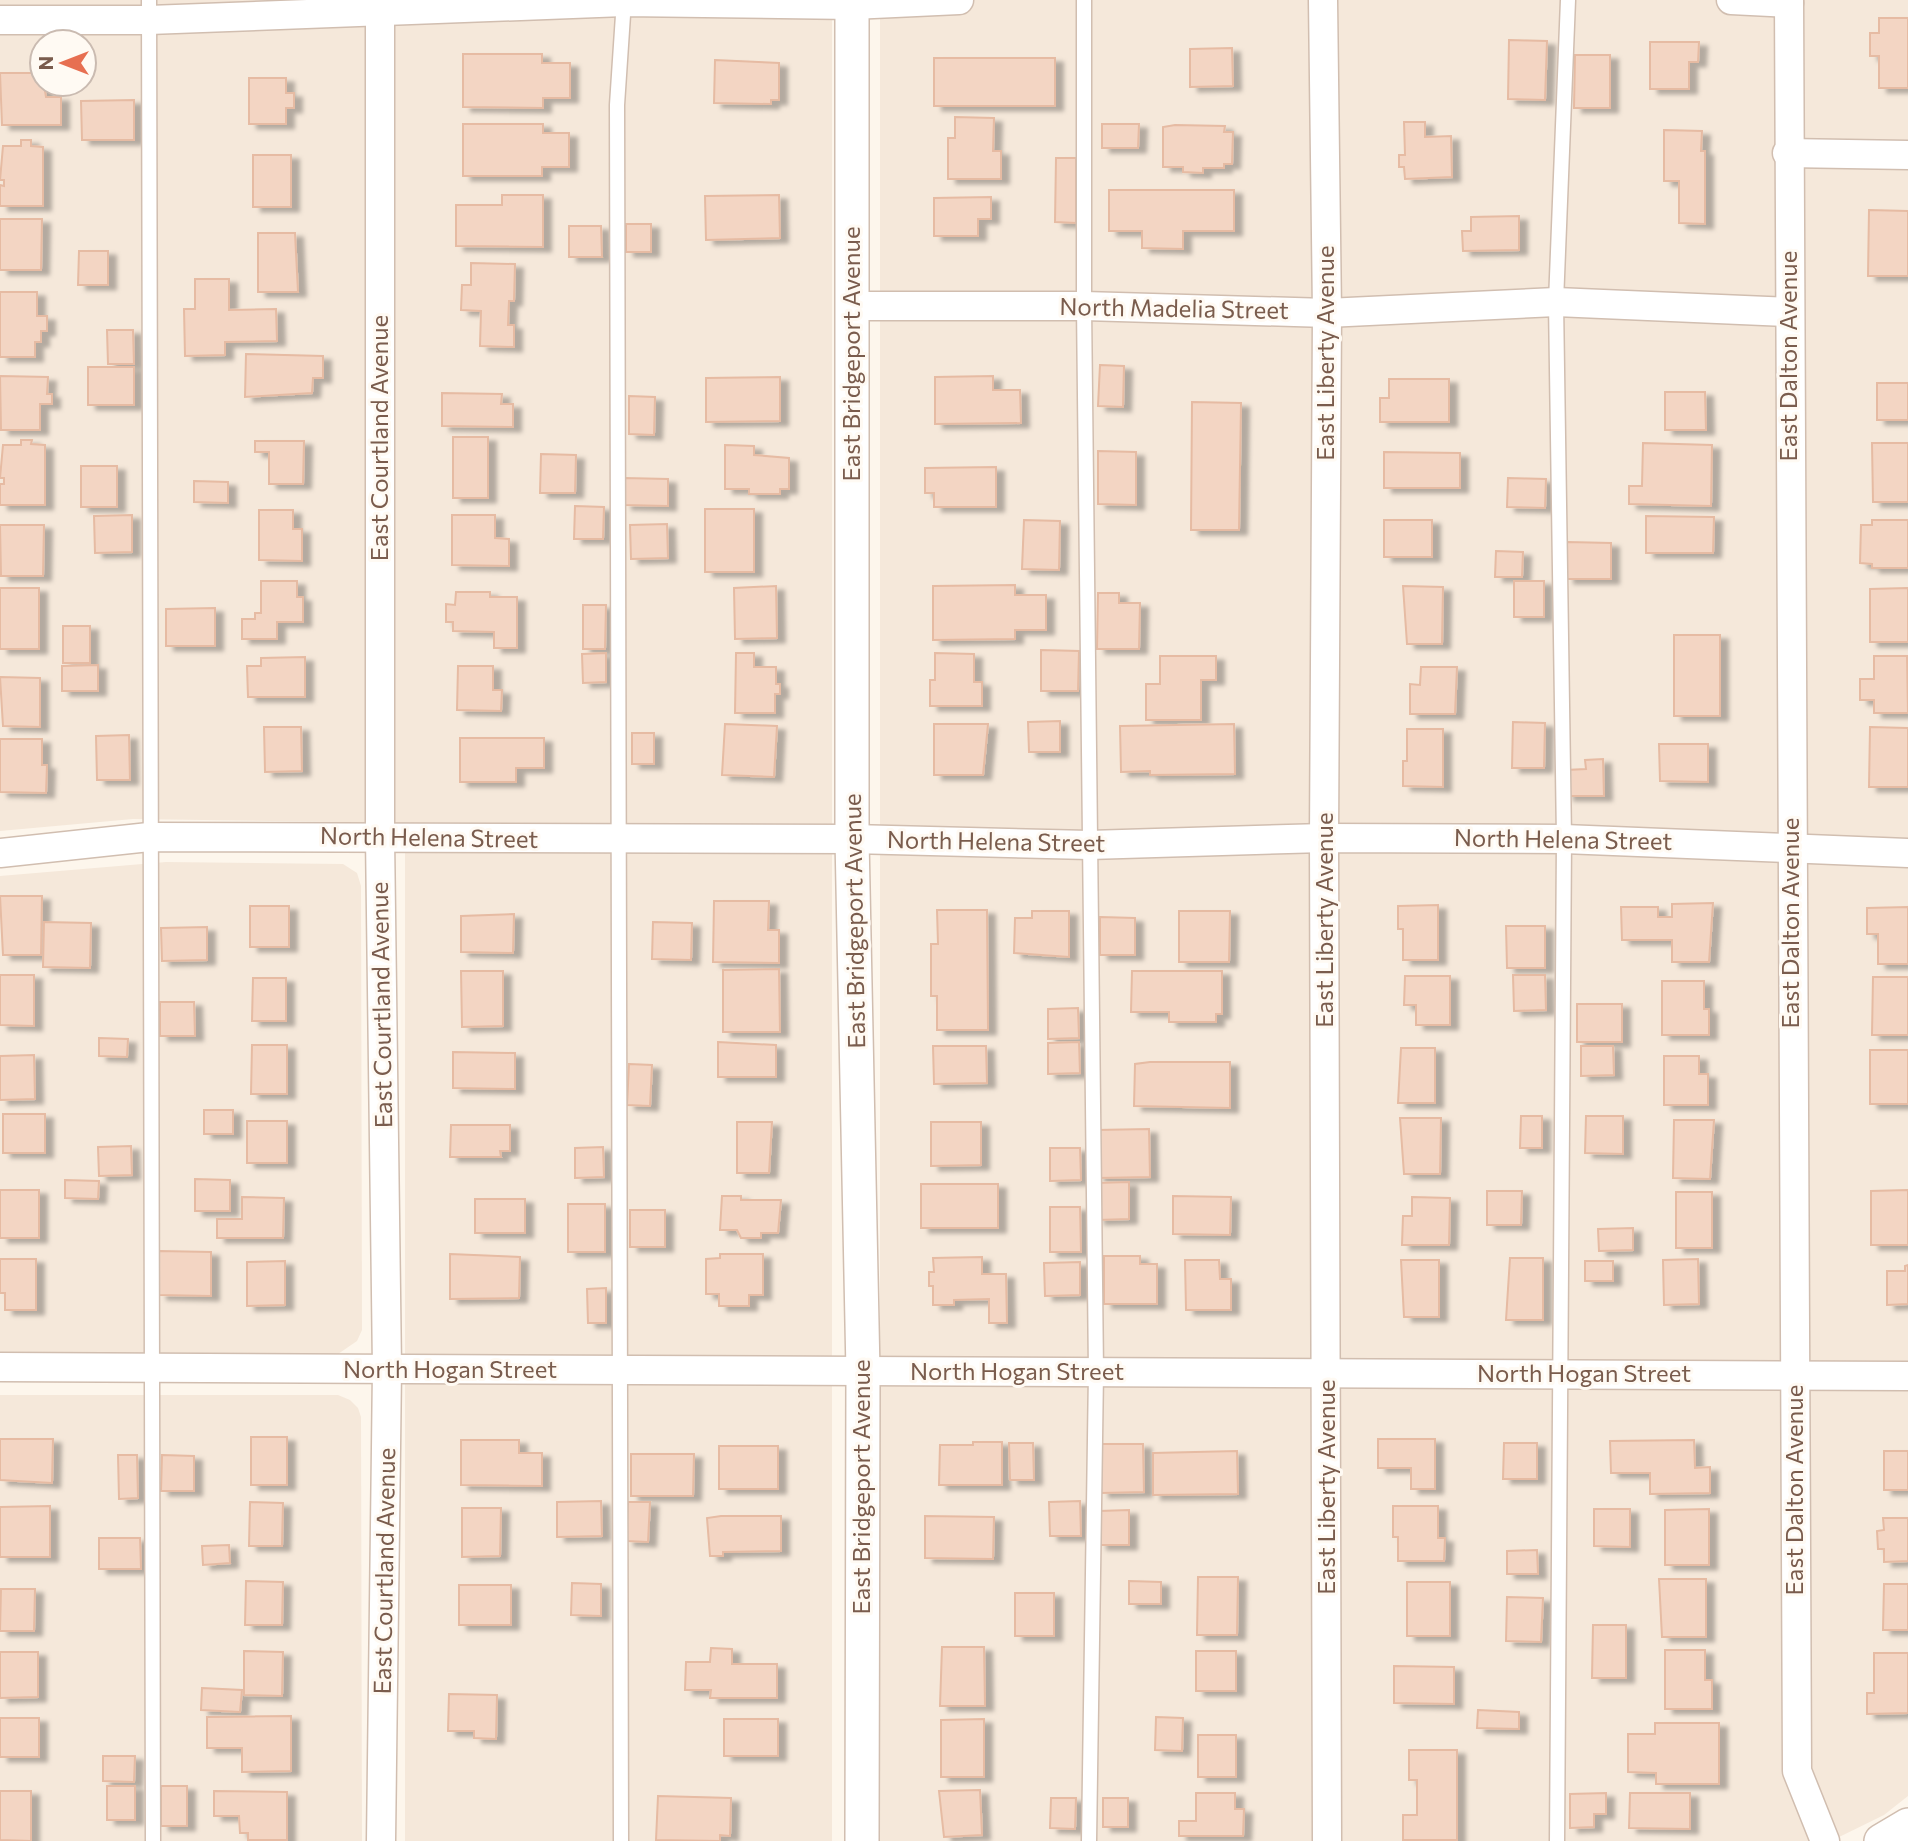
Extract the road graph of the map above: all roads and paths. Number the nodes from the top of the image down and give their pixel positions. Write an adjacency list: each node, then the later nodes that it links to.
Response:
1 (959, 0): 8 (street)
2 (1084, 0): 16 (lane)
3 (1323, 0): 18 (street, East Liberty Avenue)
4 (1568, 0): 14 (lane)
5 (1731, 0): 7 (street)
6 (624, 1): 8 (street); 9 (street); 24 (lane)
7 (1789, 1): 12 (street, East Dalton Avenue)
8 (852, 2): 15 (street, East Bridgeport Avenue)
9 (380, 7): 10 (street); 20 (street, East Courtland Avenue)
10 (149, 10): 11 (street); 19 (lane)
11 (0, 20)
12 (1787, 153): 13 (street); 17 (street, East Dalton Avenue)
13 (1908, 155)
14 (1556, 302): 17 (street, North Madelia Street); 18 (street, North Madelia Street); 23 (lane)
15 (852, 306): 16 (street, North Madelia Street); 22 (street, East Bridgeport Avenue)
16 (1084, 306): 18 (street, North Madelia Street); 25 (lane)
17 (1789, 312): 26 (street, East Dalton Avenue)
18 (1328, 313): 21 (street, East Liberty Avenue)
19 (149, 837): 20 (street, North Helena Street); 27 (street, North Helena Street); 30 (lane)
20 (380, 837): 24 (street, North Helena Street); 31 (street, East Courtland Avenue)
21 (1324, 838): 23 (street, North Helena Street); 25 (street, North Helena Street); 35 (street, East Liberty Avenue)
22 (852, 839): 24 (street, North Helena Street); 25 (street, North Helena Street); 33 (street, East Bridgeport Avenue)
23 (1564, 839): 26 (street, North Helena Street); 36 (lane)
24 (618, 841): 32 (lane)
25 (1089, 845): 34 (lane)
26 (1791, 846): 28 (street, North Helena Street); 37 (street, East Dalton Avenue)
27 (0, 852)
28 (1908, 853)
29 (0, 1367): 30 (street, North Hogan Street)
30 (153, 1368): 31 (street, North Hogan Street); 40 (lane)
31 (387, 1369): 32 (street, North Hogan Street); 41 (street, East Courtland Avenue)
32 (620, 1371): 33 (street, North Hogan Street); 42 (lane)
33 (863, 1372): 34 (street, North Hogan Street); 43 (street, East Bridgeport Avenue)
34 (1096, 1372): 35 (street, North Hogan Street); 44 (lane)
35 (1327, 1372): 36 (street, North Hogan Street); 45 (street, East Liberty Avenue)
36 (1560, 1374): 37 (street, North Hogan Street); 46 (lane)
37 (1794, 1375): 38 (street, North Hogan Street); 47 (street, East Dalton Avenue)
38 (1908, 1376)
39 (1908, 1825): 48 (street)
40 (153, 1841)
41 (381, 1841)
42 (621, 1841)
43 (862, 1841)
44 (1089, 1841)
45 (1327, 1841)
46 (1557, 1841)
47 (1825, 1841)
48 (1881, 1841)

